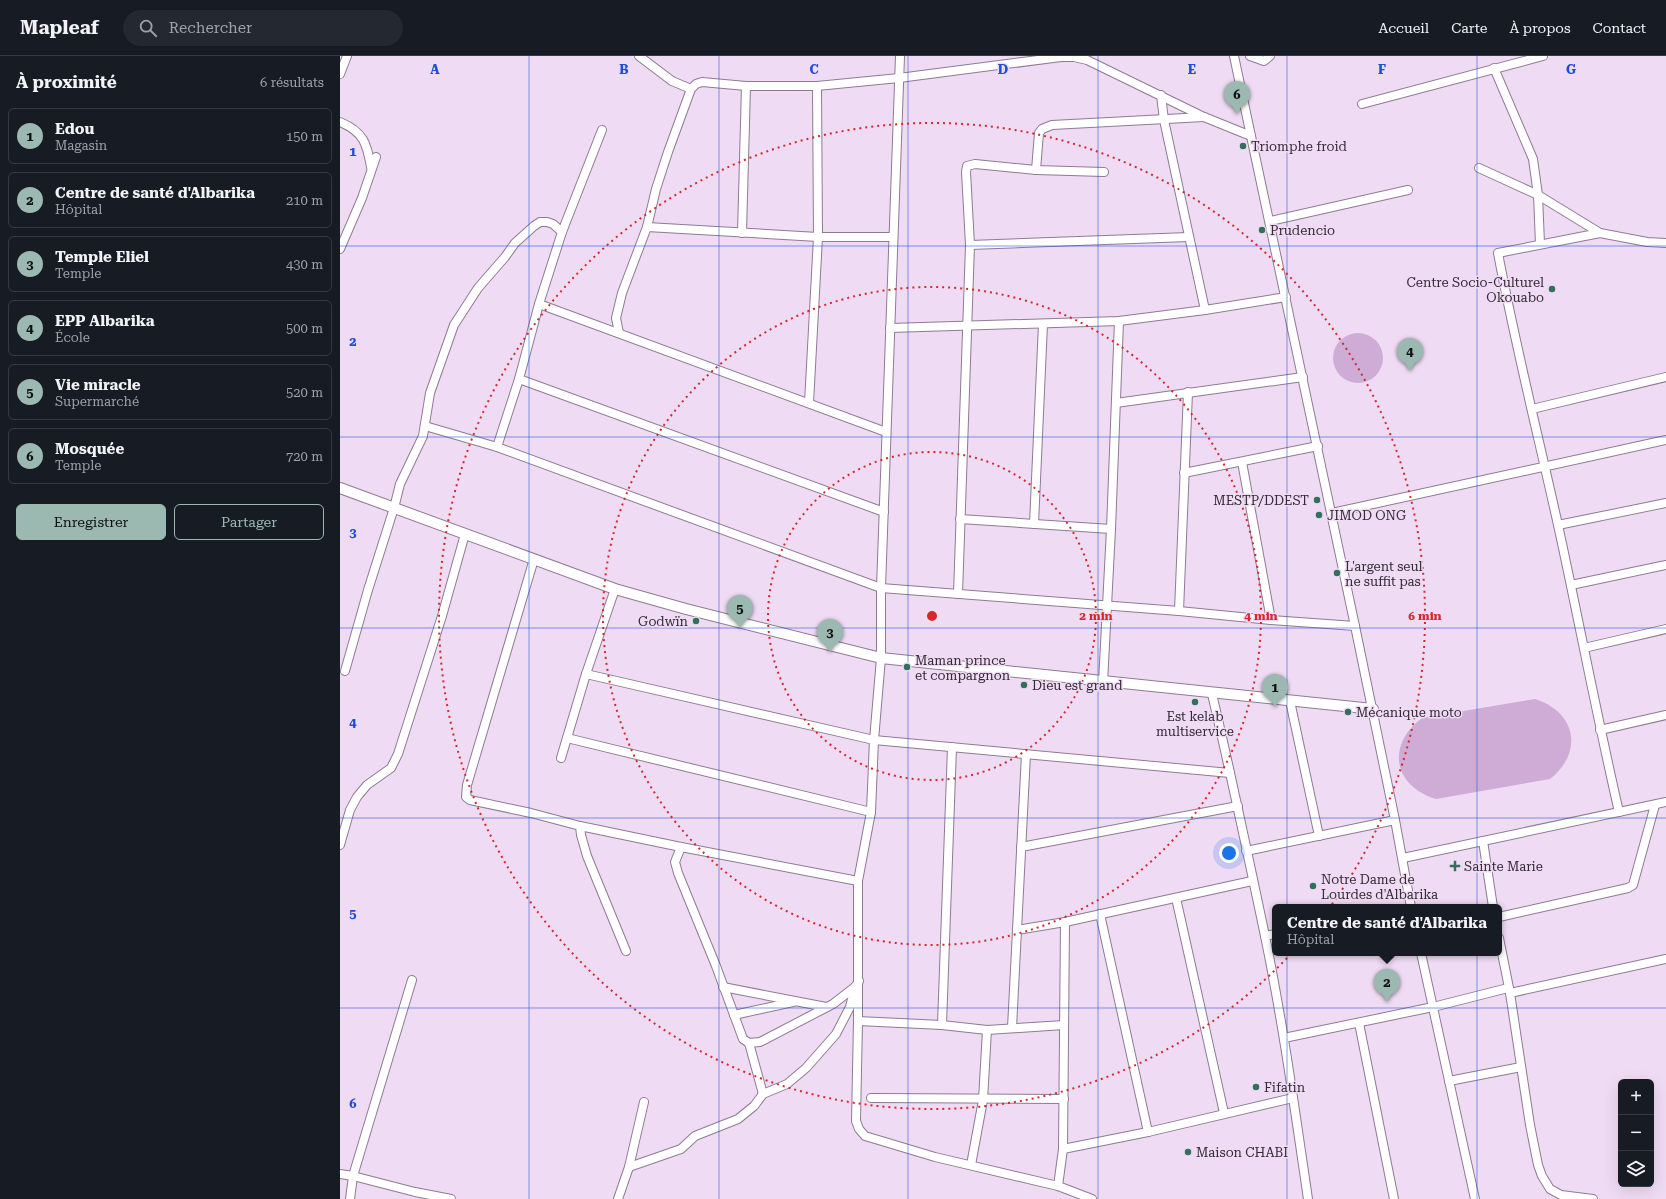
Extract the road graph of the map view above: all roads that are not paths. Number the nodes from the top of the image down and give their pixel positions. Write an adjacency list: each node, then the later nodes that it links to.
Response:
1 (347, 56): 9 (street)
2 (639, 56): 13 (street)
3 (900, 56): 10 (street)
4 (1234, 56): 20 (street)
5 (1250, 56): 6 (street)
6 (1270, 56)
7 (1543, 56): 8 (street)
8 (1494, 68): 15 (street); 27 (street)
9 (340, 74)
10 (899, 78): 12 (street); 14 (street); 34 (street)
11 (746, 86): 12 (street); 13 (street); 31 (street)
12 (818, 86): 33 (street)
13 (691, 89): 29 (street)
14 (1161, 95): 16 (street); 17 (street)
15 (1362, 104)
16 (1204, 117): 17 (street); 20 (street)
17 (1164, 120): 24 (street); 35 (street)
18 (340, 122): 22 (street)
19 (602, 130): 30 (street)
20 (1252, 136): 28 (street)
21 (376, 157): 22 (street)
22 (372, 168): 39 (street)
23 (1479, 168): 27 (street)
24 (1036, 170): 25 (street); 38 (street)
25 (1104, 172)
26 (1408, 190): 28 (street)
27 (1538, 194): 32 (street); 37 (street)
28 (1270, 221): 40 (street)
29 (647, 226): 31 (street); 47 (street)
30 (562, 232): 41 (street); 55 (street)
31 (742, 233): 33 (street)
32 (1600, 233): 36 (street); 37 (street)
33 (818, 237): 34 (street); 52 (street)
34 (893, 237): 46 (street)
35 (1189, 237): 38 (street); 42 (street)
36 (1666, 243)
37 (1540, 244): 54 (street)
38 (970, 245): 45 (street)
39 (340, 249)
40 (1286, 297): 42 (street); 48 (street)
41 (539, 304): 47 (street); 50 (street)
42 (1205, 310): 43 (street)
43 (1119, 320): 44 (street); 53 (street)
44 (1043, 324): 45 (street); 69 (street)
45 (967, 326): 46 (street); 68 (street)
46 (890, 328): 56 (street)
47 (619, 333): 52 (street)
48 (1303, 377): 51 (street); 58 (street)
49 (1666, 377): 54 (street)
50 (519, 379): 59 (street); 66 (street)
51 (1188, 392): 53 (street); 62 (street)
52 (809, 403): 56 (street)
53 (1116, 403): 71 (street)
54 (1532, 409): 61 (street)
55 (425, 426): 59 (street); 65 (street)
56 (886, 432): 66 (street)
57 (1666, 440): 61 (street)
58 (1318, 446): 60 (street); 67 (street)
59 (497, 448): 76 (street)
60 (1242, 462): 62 (street); 81 (street)
61 (1545, 466): 67 (street); 70 (street)
62 (1184, 473): 80 (street)
63 (340, 488): 65 (street)
64 (1666, 503): 70 (street)
65 (394, 508): 72 (street); 86 (street)
66 (884, 512): 76 (street)
67 (1332, 513): 82 (street)
68 (960, 520): 69 (street); 78 (street)
69 (1034, 524): 71 (street)
70 (1558, 525): 75 (street)
71 (1111, 529): 79 (street)
72 (465, 534): 73 (street); 109 (street)
73 (534, 559): 77 (street); 106 (street)
74 (1666, 565): 75 (street)
75 (1571, 585): 84 (street)
76 (881, 588): 78 (street); 85 (street)
77 (615, 589): 85 (street); 87 (street)
78 (958, 594): 79 (street)
79 (1107, 606): 80 (street); 88 (street)
80 (1180, 611): 81 (street)
81 (1271, 620): 82 (street)
82 (1355, 626): 91 (street)
83 (1666, 630): 84 (street)
84 (1584, 648): 93 (street)
85 (881, 658): 88 (street); 95 (street)
86 (345, 672)
87 (586, 674): 94 (street); 95 (street)
88 (1103, 683): 89 (street)
89 (1212, 694): 90 (street); 99 (street)
90 (1290, 702): 91 (street); 107 (street)
91 (1373, 710): 105 (street)
92 (1666, 715): 93 (street)
93 (1600, 730): 104 (street)
94 (567, 738): 98 (street); 103 (street)
95 (874, 740): 96 (street); 103 (street)
96 (952, 747): 97 (street); 140 (street)
97 (1026, 754): 99 (street); 110 (street)
98 (561, 758)
99 (1230, 773): 102 (street)
100 (1666, 802): 101 (street)
101 (1655, 805): 104 (street); 120 (street)
102 (1238, 806): 110 (street); 112 (street)
103 (871, 812): 114 (street)
104 (1619, 812): 108 (street)
105 (1395, 820): 107 (street); 113 (street)
106 (580, 826): 111 (street); 125 (street)
107 (1319, 836): 112 (street)
108 (1483, 841): 113 (street); 118 (street)
109 (340, 845)
110 (1021, 846): 122 (street)
111 (681, 848): 114 (street); 131 (street)
112 (1246, 851): 115 (street)
113 (1403, 858): 117 (street)
114 (858, 880): 130 (street)
115 (1252, 880): 116 (street); 124 (street)
116 (1176, 898): 119 (street); 154 (street)
117 (1411, 904)
118 (1494, 904)
119 (1100, 914): 121 (street); 155 (street)
120 (1502, 916)
121 (1065, 922): 122 (street); 141 (street)
122 (1017, 930): 142 (street)
123 (1272, 935): 124 (street)
124 (1265, 936): 144 (street)
125 (626, 951)
126 (1502, 954): 132 (street)
127 (1422, 956): 136 (street)
128 (1666, 959): 132 (street)
129 (412, 980): 160 (street)
130 (857, 984): 134 (street); 135 (street)
131 (723, 987): 133 (street); 137 (street)
132 (1509, 990): 136 (street); 146 (street)
133 (796, 1001): 134 (street); 137 (street)
134 (830, 1005): 135 (street); 145 (street)
135 (854, 1007): 138 (street); 148 (street)
136 (1434, 1007): 139 (street); 147 (street)
137 (734, 1015): 145 (street)
138 (858, 1021): 140 (street); 157 (street)
139 (1359, 1023): 144 (street); 168 (street)
140 (942, 1025): 143 (street)
141 (1064, 1025): 142 (street); 152 (street)
142 (1012, 1028): 143 (street)
143 (987, 1030): 151 (street)
144 (1284, 1038): 150 (street)
145 (749, 1043): 148 (street)
146 (1521, 1067): 147 (street); 170 (street)
147 (1449, 1081): 169 (street)
148 (763, 1094): 158 (street)
149 (871, 1098): 151 (street)
150 (1293, 1098): 154 (street); 167 (street)
151 (983, 1100): 152 (street); 157 (street)
152 (1064, 1100): 156 (street)
153 (644, 1102): 158 (street)
154 (1224, 1113): 155 (street)
155 (1148, 1132): 156 (street)
156 (1063, 1149): 161 (street)
157 (971, 1165): 161 (street)
158 (629, 1167): 165 (street)
159 (340, 1174): 160 (street)
160 (353, 1176): 162 (street); 163 (street)
161 (1058, 1186): 166 (street)
162 (414, 1196): 164 (street)
163 (350, 1199)
164 (451, 1199)
165 (618, 1199)
166 (1092, 1199)
167 (1308, 1199)
168 (1394, 1199)
169 (1475, 1199)
170 (1593, 1199)

